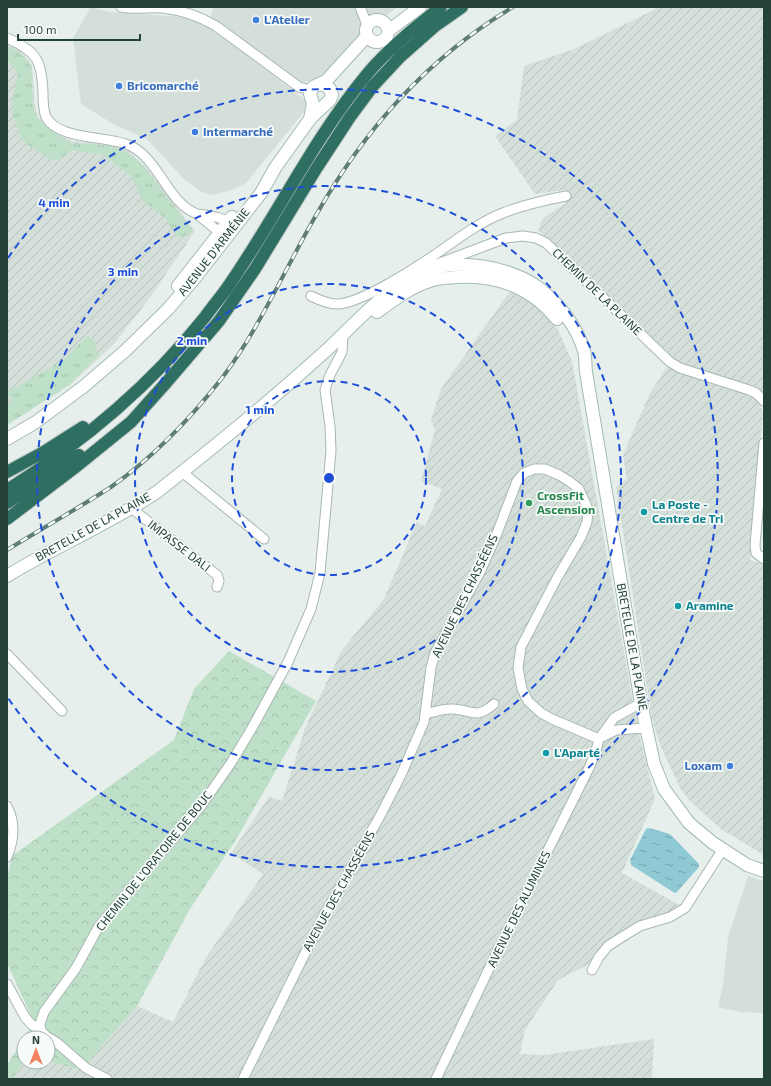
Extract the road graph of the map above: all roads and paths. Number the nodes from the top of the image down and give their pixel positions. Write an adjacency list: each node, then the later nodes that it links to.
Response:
1 (121, 7): 10 (street)
2 (360, 7): 6 (street)
3 (420, 7): 7 (main road)
4 (441, 7): 21 (highway)
5 (462, 7): 22 (highway)
6 (366, 22)
7 (386, 27): 9 (main road); 9 (main road)
8 (7, 38): 15 (street)
9 (369, 39): 10 (main road); 11 (main road)
10 (314, 92): 11 (main road); 12 (main road); 13 (main road, AVENUE D'ARMÉNIE)
11 (331, 92): 12 (main road)
12 (325, 104): 13 (main road, AVENUE D'ARMÉNIE)
13 (310, 119): 16 (main road, AVENUE D'ARMÉNIE)
14 (566, 196): 18 (street)
15 (198, 214): 16 (street); 17 (street)
16 (232, 224): 17 (main road, AVENUE D'ARMÉNIE)
17 (223, 235): 24 (main road, AVENUE D'ARMÉNIE)
18 (434, 268): 19 (street); 20 (main road, BRETELLE DE LA PLAINE); 23 (street, CHEMIN DE LA PLAINE); 37 (main road, BRETELLE DE LA PLAINE)
19 (311, 296)
20 (343, 336): 27 (main road, BRETELLE DE LA PLAINE); 50 (street, CHEMIN DE L'ORATOIRE DE BOUC)
21 (146, 382): 26 (highway); 28 (highway)
22 (165, 384): 29 (highway); 31 (highway)
23 (764, 401)
24 (7, 439)
25 (764, 443): 33 (street)
26 (7, 472)
27 (182, 472): 30 (main road, BRETELLE DE LA PLAINE); 32 (street)
28 (7, 490)
29 (7, 503)
30 (131, 508): 34 (main road, BRETELLE DE LA PLAINE); 35 (street, IMPASSE DALI)
31 (7, 519)
32 (264, 539)
33 (764, 559)
34 (7, 576)
35 (217, 587)
36 (7, 654): 39 (street)
37 (641, 703): 41 (main road, BRETELLE DE LA PLAINE); 42 (street, AVENUE DES ALUMINES)
38 (494, 704): 40 (street)
39 (62, 711)
40 (425, 714): 42 (street, AVENUE DES CHASSÉENS); 54 (street, AVENUE DES CHASSÉENS)
41 (646, 728): 42 (street); 44 (main road, BRETELLE DE LA PLAINE)
42 (599, 739): 55 (street, AVENUE DES ALUMINES)
43 (7, 806): 45 (street)
44 (723, 849): 46 (main road, BRETELLE DE LA PLAINE); 47 (street)
45 (7, 857)
46 (764, 871)
47 (592, 970)
48 (7, 984): 49 (street)
49 (40, 1030)
50 (41, 1030)
51 (56, 1042): 52 (street)
52 (97, 1077): 53 (street)
53 (107, 1079)
54 (243, 1079)
55 (436, 1079)

